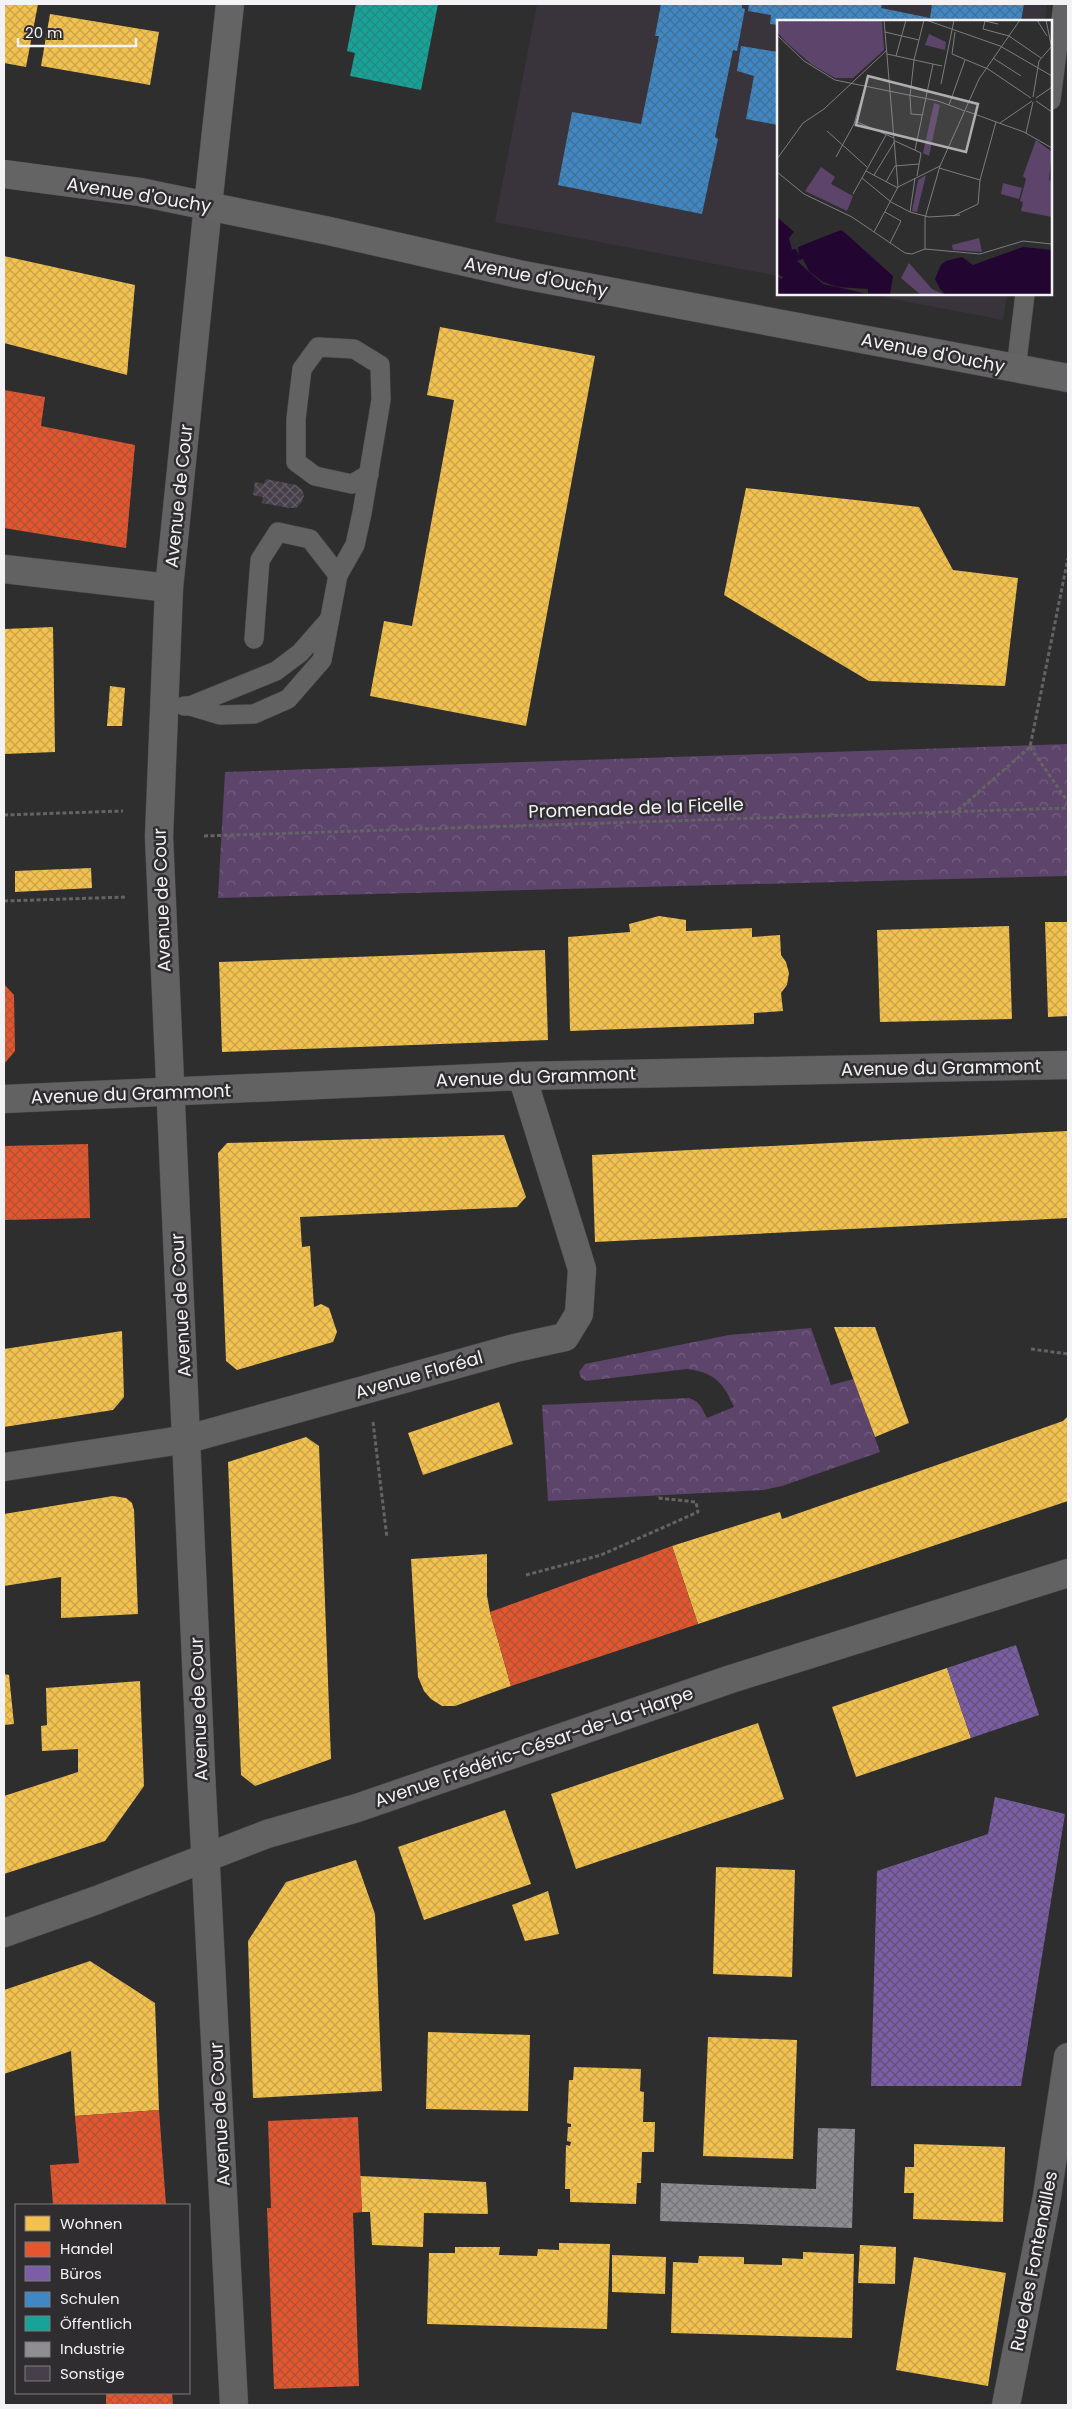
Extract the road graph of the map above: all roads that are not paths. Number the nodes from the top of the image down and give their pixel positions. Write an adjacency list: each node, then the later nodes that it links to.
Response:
1 (230, 4): 5 (main road)
2 (1063, 4): 3 (lane)
3 (1052, 92)
4 (4, 174): 5 (main road, Avenue d'Ouchy)
5 (208, 205): 7 (main road, Avenue d'Ouchy); 12 (street, Avenue de Cour)
6 (1025, 295): 7 (lane)
7 (1016, 368): 8 (main road, Avenue d'Ouchy)
8 (1068, 378)
9 (369, 474): 9 (lane); 11 (lane)
10 (4, 569): 12 (street)
11 (338, 575): 13 (lane); 14 (lane)
12 (169, 588): 16 (street, Avenue de Cour)
13 (330, 619): 15 (lane); 15 (lane)
14 (254, 639)
15 (190, 706): 16 (lane)
16 (163, 708): 19 (street, Avenue de Cour)
17 (1068, 1065): 18 (street, Avenue du Grammont)
18 (522, 1076): 19 (street, Avenue du Grammont); 21 (street, Avenue Floréal)
19 (170, 1093): 20 (street, Avenue du Grammont); 21 (street, Avenue de Cour)
20 (4, 1099)
21 (188, 1439): 22 (street, Avenue Floréal); 24 (street, Avenue de Cour)
22 (4, 1467)
23 (1068, 1573): 24 (street, Avenue Frédéric-César-de-La-Harpe)
24 (206, 1856): 25 (street, Avenue Frédéric-César-de-La-Harpe); 27 (street, Avenue de Cour)
25 (4, 1933)
26 (1068, 2058): 28 (street, Rue des Fontenailles)
27 (234, 2405)
28 (1006, 2405)

